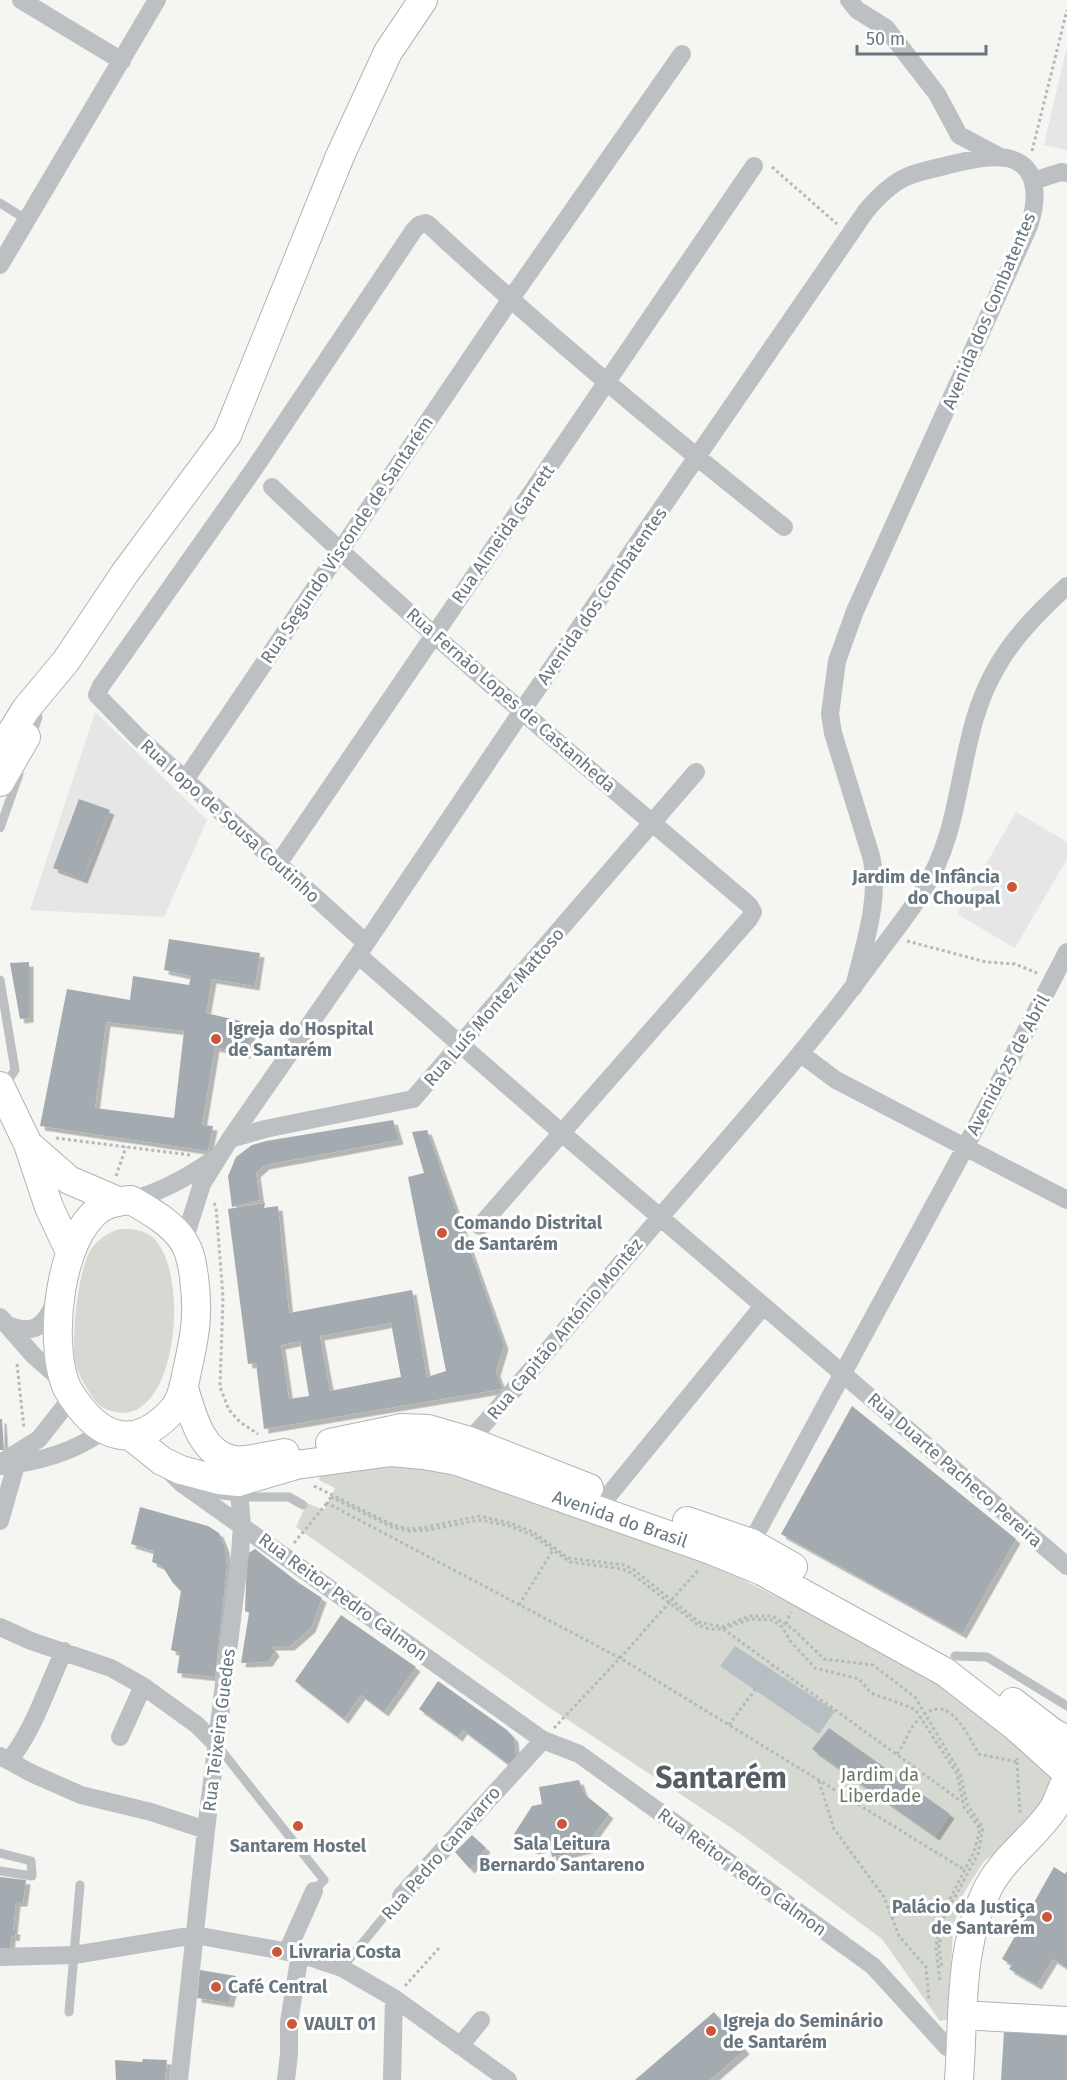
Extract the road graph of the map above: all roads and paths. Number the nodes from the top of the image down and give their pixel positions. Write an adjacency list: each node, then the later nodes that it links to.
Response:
1 (21, 0): 7 (street)
2 (158, 0): 7 (street)
3 (423, 0): 24 (main road)
4 (849, 0): 8 (street)
5 (1067, 10): 11 (path)
6 (682, 54): 16 (street, Rua Segundo Visconde de Santarém)
7 (122, 61): 13 (street)
8 (1002, 158): 11 (street); 14 (street, Avenida dos Combatentes)
9 (754, 166): 14 (path); 17 (street, Rua Almeida Garrett)
10 (1067, 173): 11 (street)
11 (1032, 179): 39 (street, Avenida dos Combatentes)
12 (0, 203): 13 (lane)
13 (27, 220): 15 (street)
14 (850, 234): 18 (street, Avenida dos Combatentes)
15 (0, 265)
16 (510, 300): 17 (street); 21 (street, Rua Segundo Visconde de Santarém); 29 (street, Rua Lopo de Sousa Coutinho)
17 (608, 383): 18 (street); 23 (street, Rua Almeida Garrett)
18 (697, 458): 20 (street); 25 (street, Avenida dos Combatentes)
19 (272, 487): 21 (street, Rua Fernão Lopes de Castanheda)
20 (784, 526)
21 (340, 551): 23 (street, Rua Fernão Lopes de Castanheda); 29 (street, Rua Segundo Visconde de Santarém)
22 (1067, 586): 34 (street, Rua Capitão António Montêz)
23 (434, 633): 25 (street, Rua Fernão Lopes de Castanheda); 33 (street, Rua Almeida Garrett)
24 (66, 661): 26 (main road); 27 (main road)
25 (522, 711): 31 (street, Rua Fernão Lopes de Castanheda); 35 (street, Avenida dos Combatentes)
26 (38, 717): 30 (main road); 32 (lane)
27 (0, 751)
28 (696, 772): 31 (street, Rua Luís Montez Mattoso)
29 (185, 780): 33 (street, Rua Lopo de Sousa Coutinho)
30 (0, 783)
31 (653, 824): 40 (street, Rua Luís Montez Mattoso); 43 (street, Rua Fernão Lopes de Castanheda)
32 (0, 828)
33 (278, 864): 35 (street, Rua Lopo de Sousa Coutinho)
34 (890, 937): 37 (path); 39 (street, Rua Capitão António Montêz)
35 (362, 949): 40 (street, Rua Lopo de Sousa Coutinho); 44 (street, Avenida dos Combatentes)
36 (1067, 952): 37 (street, Avenida 25 de Abril)
37 (1053, 979): 46 (street, Avenida 25 de Abril)
38 (0, 980): 42 (lane)
39 (854, 987): 41 (street, Rua Capitão António Montêz)
40 (461, 1046): 43 (street, Rua Lopo de Sousa Coutinho); 44 (street, Rua Luís Montez Mattoso)
41 (801, 1054): 46 (street); 53 (street, Rua Capitão António Montêz)
42 (1, 1088): 45 (main road)
43 (563, 1134): 53 (street, Rua Duarte Pacheco Pereira); 54 (street)
44 (230, 1139): 49 (street, Avenida dos Combatentes)
45 (38, 1140): 47 (path); 51 (main road); 56 (main road)
46 (966, 1146): 52 (street); 60 (street, Avenida 25 de Abril)
47 (126, 1147): 48 (path); 51 (path)
48 (191, 1155)
49 (218, 1156): 50 (street, Avenida dos Combatentes); 51 (street)
50 (202, 1184): 55 (street, Avenida dos Combatentes); 64 (path)
51 (122, 1192): 55 (main road); 56 (main road)
52 (1067, 1200)
53 (660, 1217): 58 (street, Rua Duarte Pacheco Pereira); 67 (street, Rua Capitão António Montêz)
54 (480, 1226)
55 (184, 1241): 61 (main road)
56 (70, 1252): 57 (main road)
57 (62, 1286): 59 (street); 62 (main road)
58 (763, 1306): 60 (street, Rua Duarte Pacheco Pereira); 74 (street)
59 (3, 1321): 62 (street); 65 (path)
60 (843, 1373): 79 (street, Avenida 25 de Abril); 83 (street, Rua Duarte Pacheco Pereira)
61 (184, 1388): 66 (main road); 67 (main road, Avenida do Brasil)
62 (68, 1389): 63 (main road); 69 (street)
63 (103, 1431): 66 (main road); 69 (street)
64 (267, 1434)
65 (24, 1435)
66 (130, 1436): 68 (main road, Avenida do Brasil)
67 (469, 1441): 74 (main road, Avenida do Brasil)
68 (162, 1461): 71 (main road, Avenida do Brasil); 72 (street, Rua Reitor Pedro Calmon)
69 (5, 1464): 77 (street)
70 (296, 1465): 71 (main road, Avenida do Brasil); 73 (path); 82 (main road, Avenida do Brasil)
71 (238, 1489): 72 (lane); 76 (lane); 78 (street, Rua Reitor Pedro Calmon)
72 (194, 1491): 78 (street, Rua Reitor Pedro Calmon)
73 (331, 1496): 75 (path); 81 (path); 84 (path)
74 (608, 1496): 79 (main road, Avenida do Brasil)
75 (327, 1503): 80 (path); 85 (path)
76 (303, 1505)
77 (0, 1521)
78 (242, 1525): 99 (street, Rua Reitor Pedro Calmon); 101 (street, Rua Teixeira Guedes)
79 (751, 1544): 91 (main road, Avenida do Brasil)
80 (289, 1550)
81 (553, 1550): 84 (path); 85 (path)
82 (711, 1550): 84 (path); 107 (main road, Avenida do Brasil)
83 (1067, 1566)
84 (670, 1602): 87 (path); 89 (path); 92 (path)
85 (519, 1605): 92 (path)
86 (793, 1609): 87 (path)
87 (786, 1624): 96 (path)
88 (0, 1627): 90 (street)
89 (723, 1629): 93 (path); 96 (path)
90 (64, 1651): 94 (street); 104 (street)
91 (956, 1656): 95 (lane); 100 (main road, Avenida do Brasil)
92 (620, 1658): 97 (path); 99 (path)
93 (773, 1665): 97 (path); 103 (path)
94 (143, 1686): 98 (street); 101 (street)
95 (1067, 1706)
96 (923, 1715): 103 (path); 105 (path); 108 (path); 113 (path)
97 (729, 1725): 106 (path)
98 (120, 1737)
99 (543, 1740): 116 (street, Rua Pedro Canavarro); 131 (street, Rua Reitor Pedro Calmon)
100 (1067, 1740)
101 (217, 1745): 109 (street, Rua Teixeira Guedes); 115 (lane)
102 (1017, 1752): 105 (path)
103 (897, 1754): 108 (path)
104 (5, 1758): 109 (street)
105 (1017, 1762): 110 (path)
106 (819, 1780): 113 (path); 125 (path)
107 (1065, 1781): 110 (main road)
108 (963, 1802): 113 (path)
109 (206, 1830): 117 (street, Rua Teixeira Guedes)
110 (1034, 1831): 113 (main road)
111 (0, 1853): 112 (lane)
112 (0, 1871)
113 (974, 1876): 123 (path); 127 (main road)
114 (80, 1885): 120 (lane)
115 (314, 1891): 119 (street)
116 (401, 1896): 122 (lane, Rua Pedro Canavarro)
117 (195, 1935): 119 (street); 120 (street); 132 (street, Rua Teixeira Guedes)
118 (439, 1948): 124 (path)
119 (294, 1953): 122 (street); 133 (street)
120 (74, 1954): 121 (street); 126 (lane)
121 (0, 1957)
122 (342, 1968): 124 (street)
123 (943, 1991)
124 (394, 1998): 130 (street); 134 (street)
125 (930, 2006)
126 (69, 2012)
127 (962, 2015): 129 (main road); 131 (main road)
128 (482, 2020): 130 (street)
129 (1067, 2021)
130 (460, 2046): 135 (street)
131 (960, 2068)
132 (179, 2080)
133 (286, 2080)
134 (392, 2080)
135 (508, 2080)

